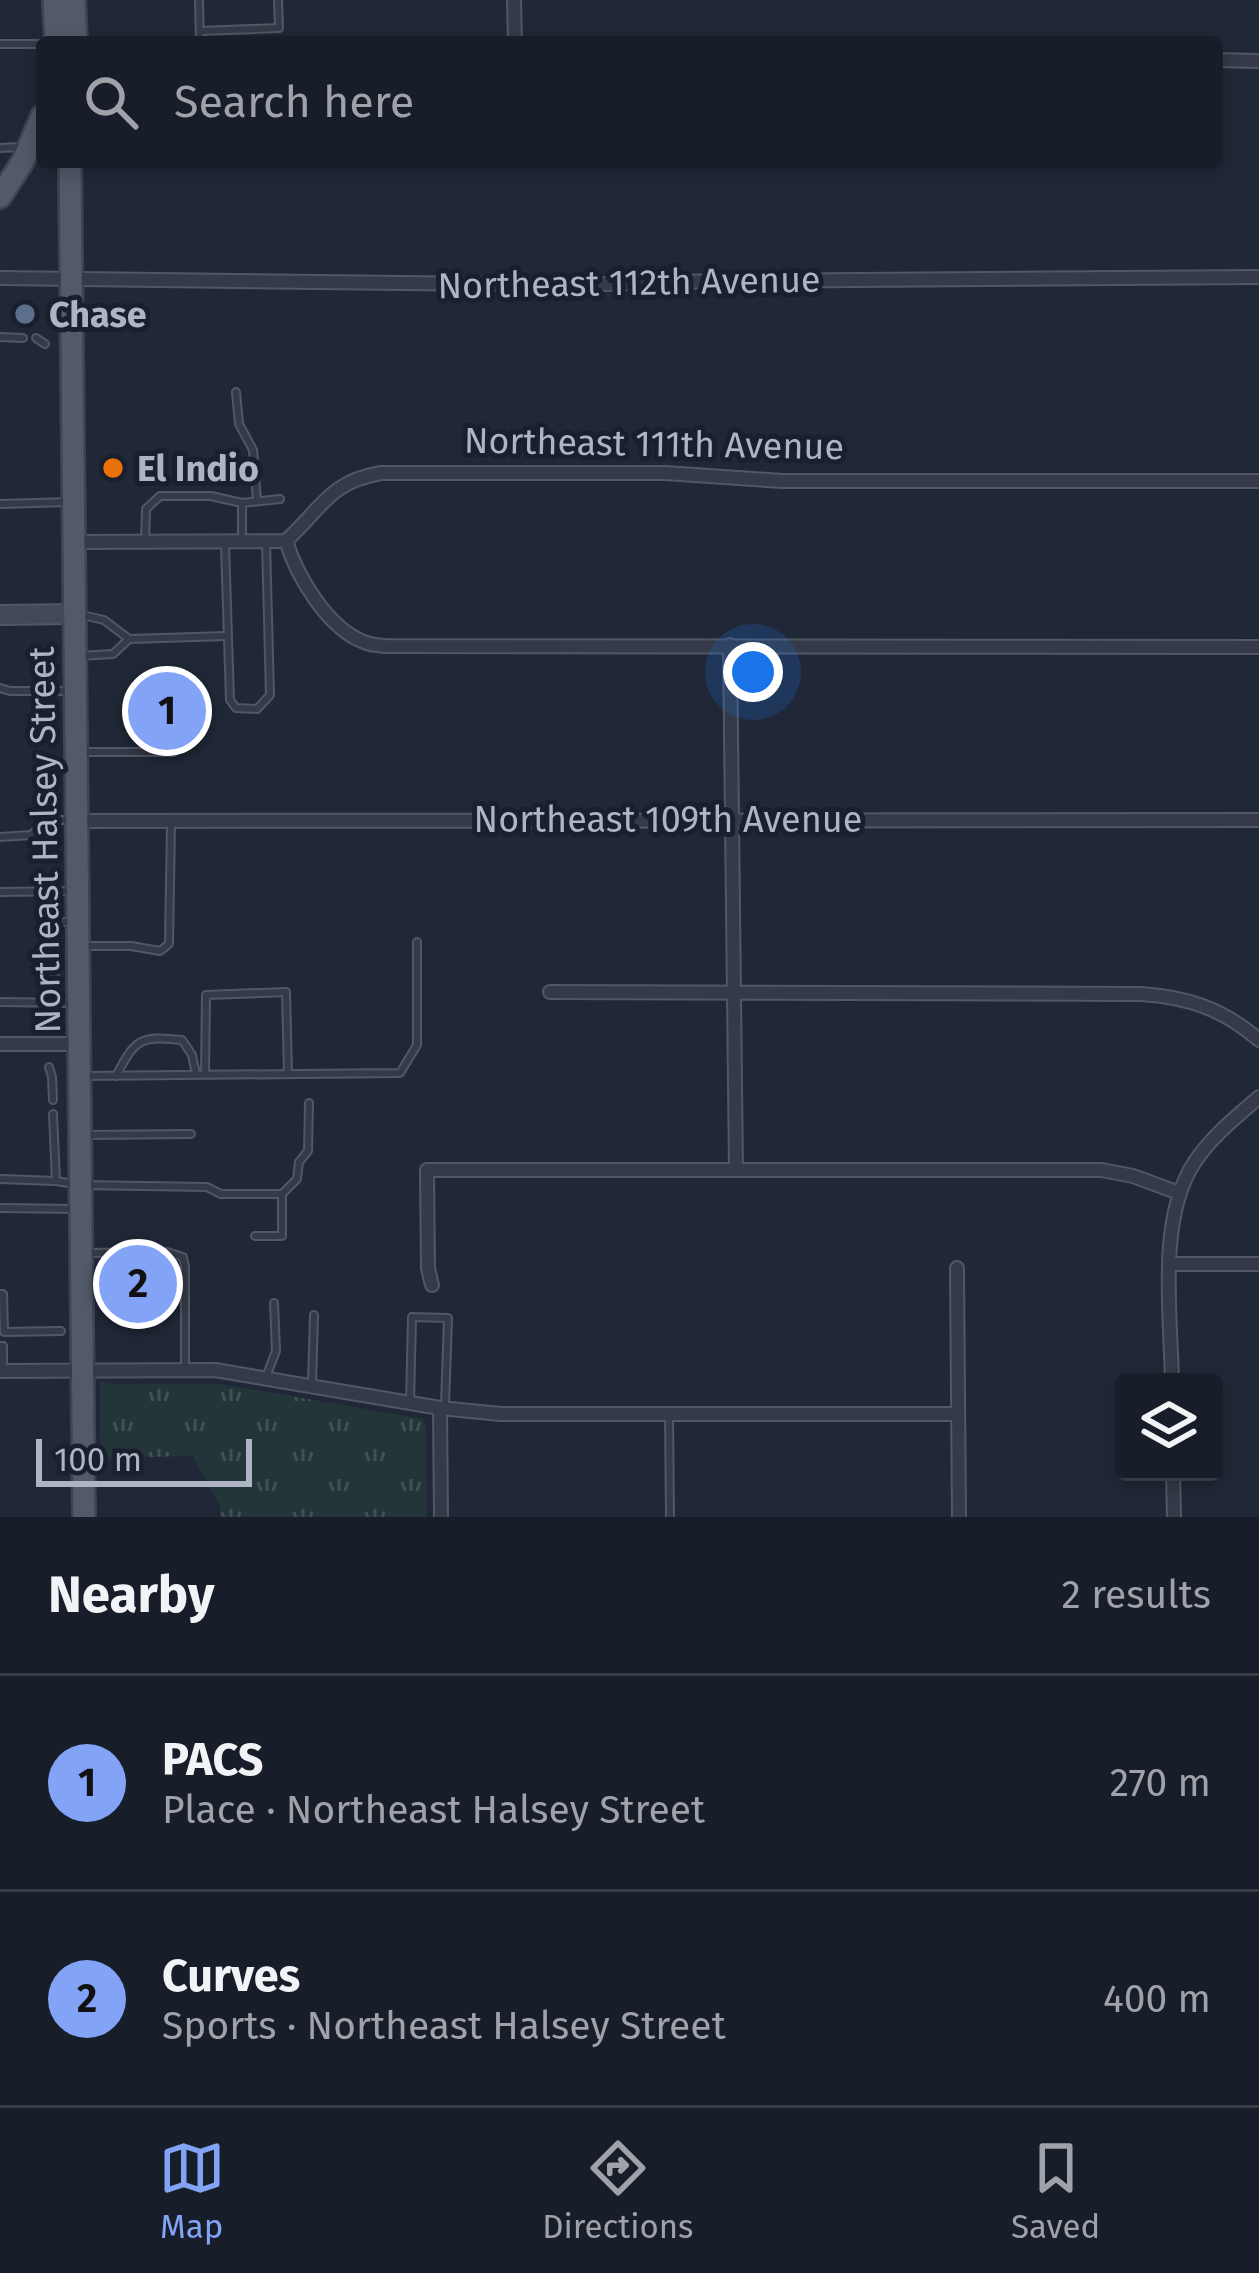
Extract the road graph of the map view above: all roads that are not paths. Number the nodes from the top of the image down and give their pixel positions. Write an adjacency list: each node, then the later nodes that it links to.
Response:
1 (54, 0): 7 (main road)
2 (74, 0): 8 (main road)
3 (199, 0): 6 (lane)
4 (278, 0): 6 (lane)
5 (514, 0): 10 (street)
6 (200, 31): 9 (lane)
7 (56, 36)
8 (76, 36)
9 (200, 36)
10 (515, 36)
11 (0, 44): 12 (lane)
12 (36, 44)
13 (1223, 60): 14 (street)
14 (1259, 61)
15 (36, 132): 16 (main road)
16 (30, 147): 17 (lane); 19 (main road)
17 (0, 148)
18 (70, 168): 22 (main road, Northeast Halsey Street)
19 (0, 197)
20 (1259, 277): 22 (street, Northeast 112th Avenue)
21 (0, 278): 22 (street, Northeast 112th Avenue)
22 (70, 278): 31 (main road, Northeast Halsey Street)
23 (0, 338): 24 (lane)
24 (23, 338)
25 (37, 338): 26 (lane)
26 (46, 344)
27 (236, 392): 30 (lane)
28 (1259, 482): 38 (street, Northeast 111th Avenue)
29 (280, 499): 30 (lane)
30 (256, 501): 32 (lane)
31 (73, 502): 33 (lane); 39 (main road, Northeast Halsey Street)
32 (242, 502): 34 (lane); 36 (lane)
33 (0, 503)
34 (145, 541): 35 (street); 39 (street)
35 (224, 541): 36 (street); 42 (lane)
36 (242, 541): 37 (street)
37 (266, 541): 38 (street); 42 (lane)
38 (286, 541): 44 (street)
39 (74, 542): 40 (main road, Northeast Halsey Street)
40 (74, 614): 41 (street); 43 (lane); 46 (main road, Northeast Halsey Street)
41 (0, 615)
42 (226, 636): 43 (lane)
43 (129, 639): 46 (lane)
44 (730, 645): 45 (street); 51 (street)
45 (1259, 647)
46 (75, 656): 48 (main road, Northeast Halsey Street)
47 (0, 688): 48 (lane)
48 (75, 691): 49 (main road, Northeast Halsey Street)
49 (76, 752): 50 (lane); 54 (main road, Northeast Halsey Street)
50 (174, 752)
51 (731, 819): 52 (street, Northeast 109th Avenue); 53 (street, Northeast 109th Avenue); 62 (street)
52 (171, 820): 54 (street, Northeast 109th Avenue); 60 (lane)
53 (1259, 820)
54 (77, 821): 55 (lane); 56 (main road, Northeast Halsey Street)
55 (0, 836)
56 (77, 890): 57 (lane); 58 (main road, Northeast Halsey Street)
57 (0, 892)
58 (77, 922): 60 (main road, Northeast Halsey Street); 64 (lane)
59 (417, 942): 70 (lane)
60 (78, 946): 65 (main road, Northeast Halsey Street)
61 (550, 992): 62 (street)
62 (734, 993): 66 (street); 80 (street)
63 (0, 1003): 64 (lane)
64 (55, 1003): 65 (lane)
65 (79, 1004): 68 (main road, Northeast Halsey Street)
66 (1259, 1040)
67 (0, 1044): 68 (street)
68 (79, 1044): 72 (main road, Northeast Halsey Street)
69 (49, 1067): 75 (lane)
70 (288, 1074): 71 (lane); 71 (lane)
71 (201, 1075): 73 (lane); 73 (lane)
72 (79, 1076): 73 (lane); 79 (main road, Northeast Halsey Street)
73 (116, 1076)
74 (1259, 1097): 83 (street)
75 (53, 1100)
76 (309, 1103): 84 (lane)
77 (53, 1114): 82 (lane)
78 (191, 1134): 79 (lane)
79 (80, 1136): 85 (main road, Northeast Halsey Street)
80 (736, 1170): 83 (street); 92 (street)
81 (0, 1179): 82 (lane)
82 (56, 1180): 85 (lane)
83 (1178, 1193): 89 (street)
84 (282, 1194): 85 (lane); 87 (lane)
85 (81, 1197): 86 (lane); 88 (main road, Northeast Halsey Street)
86 (0, 1208)
87 (255, 1236)
88 (81, 1253): 99 (main road, Northeast Halsey Street); 100 (lane)
89 (1170, 1264): 90 (street); 102 (street)
90 (1259, 1264)
91 (957, 1268): 107 (street)
92 (432, 1285)
93 (0, 1294): 97 (lane)
94 (274, 1303): 103 (lane)
95 (314, 1315): 104 (lane)
96 (61, 1331): 97 (lane)
97 (4, 1332): 98 (lane)
98 (2, 1346): 101 (lane)
99 (83, 1370): 100 (street); 101 (street); 110 (main road, Northeast Halsey Street)
100 (185, 1370): 103 (street)
101 (2, 1371)
102 (1172, 1373)
103 (266, 1377): 104 (street)
104 (312, 1385): 105 (street)
105 (410, 1402): 106 (street); 106 (lane)
106 (442, 1408): 108 (street); 111 (street)
107 (958, 1414): 108 (street); 113 (street)
108 (669, 1415): 112 (lane)
109 (1173, 1481): 114 (street)
110 (84, 1517)
111 (441, 1517)
112 (670, 1517)
113 (959, 1517)
114 (1174, 1517)

